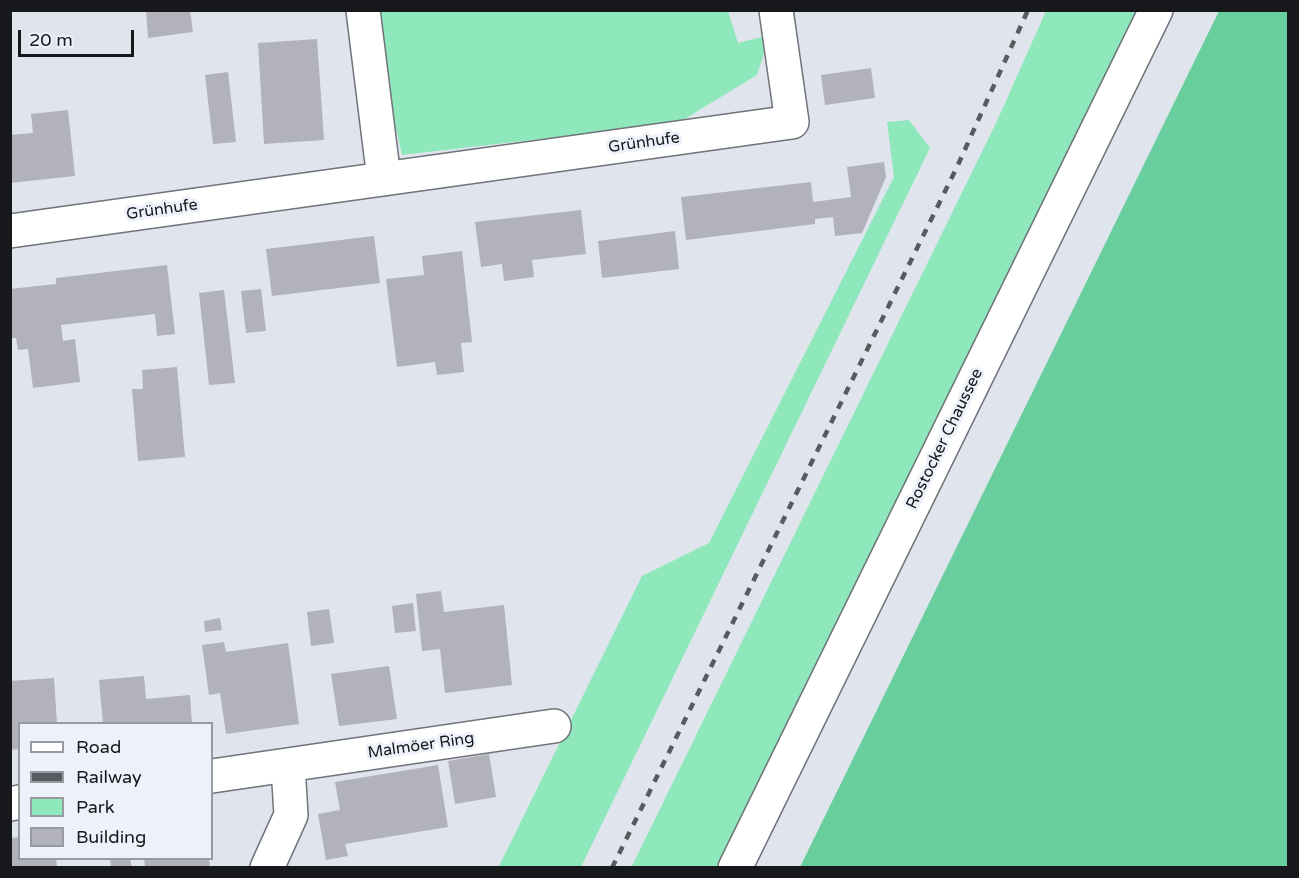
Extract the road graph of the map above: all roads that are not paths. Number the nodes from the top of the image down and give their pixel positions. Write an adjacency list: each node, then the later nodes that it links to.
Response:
1 (363, 10): 4 (street)
2 (776, 10): 4 (street, Grünhufe)
3 (1156, 10): 10 (street, Rostocker Chaussee)
4 (384, 179): 5 (street, Grünhufe)
5 (10, 231)
6 (554, 726): 7 (street, Malmöer Ring)
7 (288, 766): 8 (street, Malmöer Ring); 9 (street)
8 (213, 776)
9 (267, 867)
10 (735, 867)

